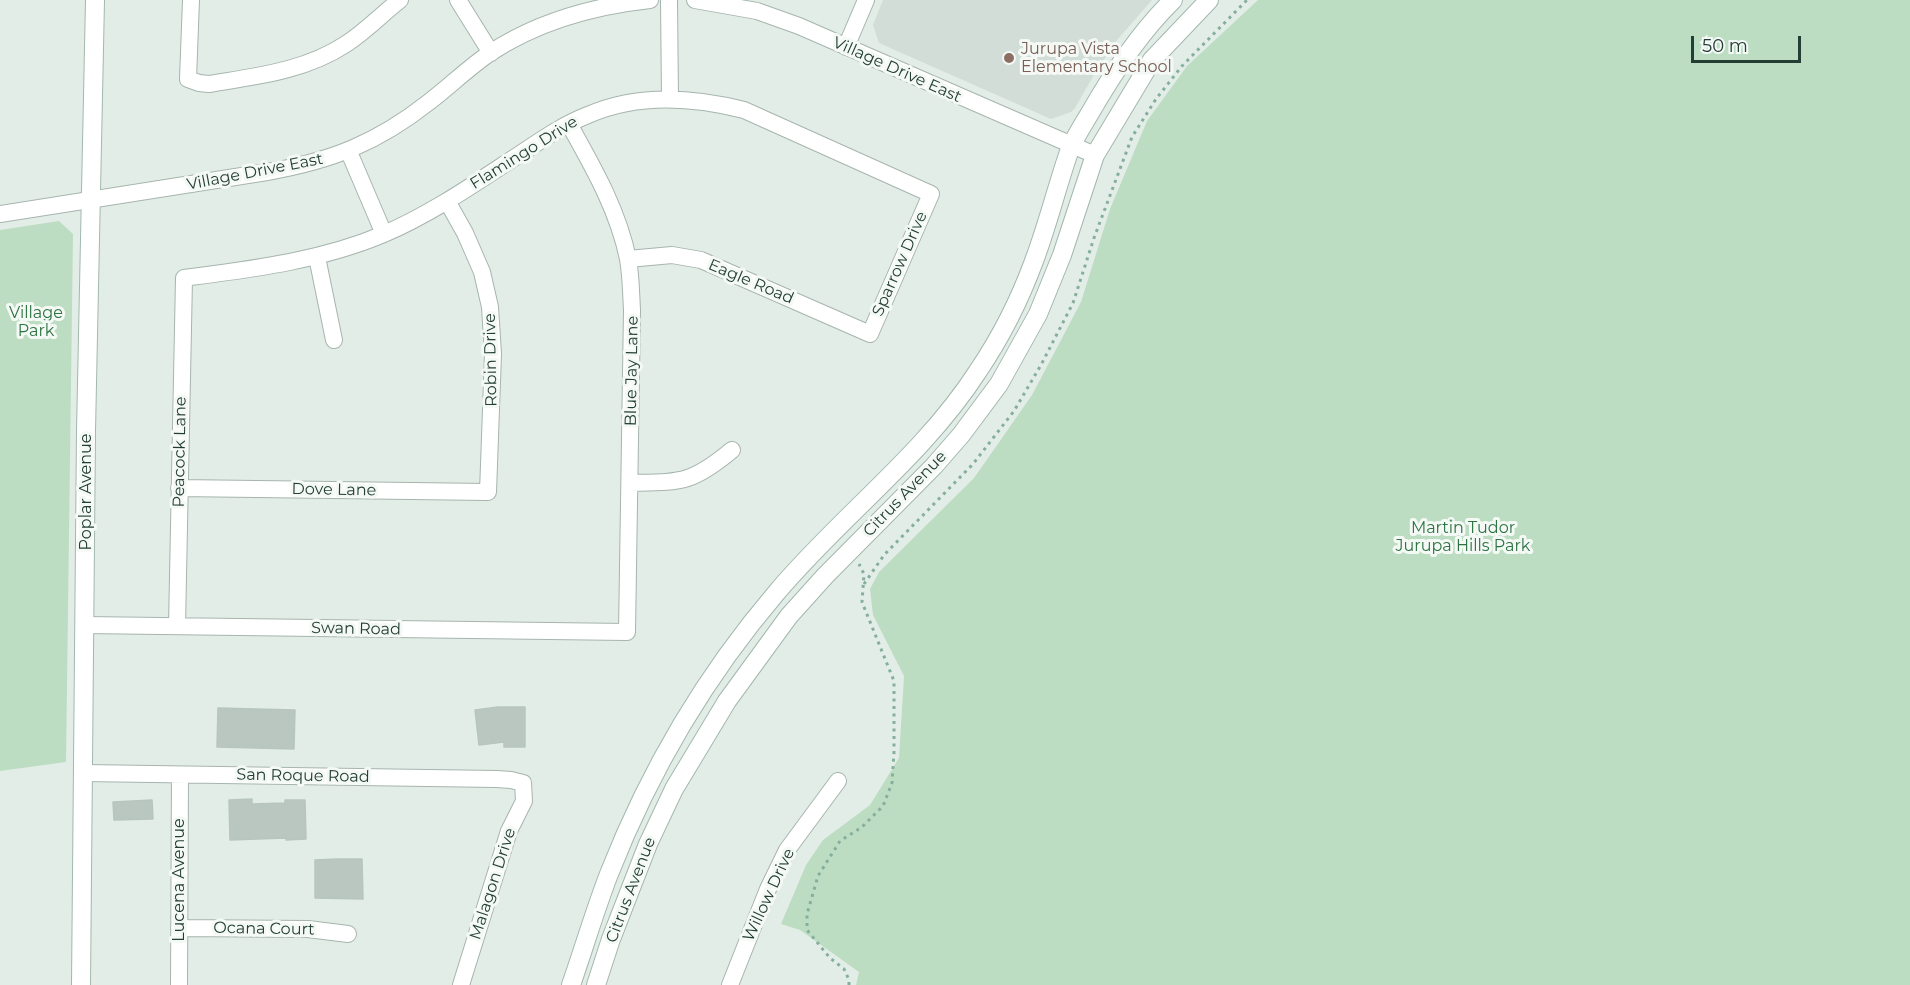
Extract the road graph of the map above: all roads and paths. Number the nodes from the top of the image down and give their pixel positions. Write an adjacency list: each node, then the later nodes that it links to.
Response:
1 (95, 0): 19 (street, Poplar Avenue)
2 (190, 0): 3 (street)
3 (400, 0)
4 (458, 0): 12 (street)
5 (650, 0): 12 (street, Village Drive East)
6 (669, 0): 13 (street)
7 (695, 0): 11 (street, Village Drive East)
8 (866, 0): 11 (street)
9 (1173, 0): 15 (street, Citrus Avenue)
10 (1209, 0): 17 (street, Citrus Avenue)
11 (846, 47): 15 (street, Village Drive East)
12 (491, 53): 16 (street, Village Drive East)
13 (670, 99): 14 (street, Flamingo Drive); 18 (street, Flamingo Drive)
14 (569, 124): 20 (street, Flamingo Drive); 24 (street, Blue Jay Lane)
15 (1071, 146): 17 (street, Village Drive East); 45 (street, Citrus Avenue)
16 (349, 152): 19 (street, Village Drive East); 22 (street)
17 (1095, 155): 46 (street, Citrus Avenue)
18 (931, 194): 26 (street, Sparrow Drive)
19 (92, 200): 21 (street, Village Drive East); 33 (street, Poplar Avenue)
20 (447, 201): 22 (street, Flamingo Drive); 31 (street, Robin Drive)
21 (0, 214)
22 (384, 234): 23 (street, Flamingo Drive)
23 (317, 256): 25 (street, Flamingo Drive); 27 (street)
24 (628, 259): 26 (street, Eagle Road); 29 (street, Blue Jay Lane)
25 (184, 278): 30 (street, Peacock Lane)
26 (870, 334)
27 (334, 340)
28 (732, 450): 29 (street)
29 (630, 483): 35 (street, Blue Jay Lane)
30 (179, 488): 31 (street, Dove Lane); 34 (street, Peacock Lane)
31 (488, 492)
32 (856, 558): 48 (path)
33 (84, 625): 34 (street, Swan Road); 36 (street, Poplar Avenue)
34 (177, 626): 35 (street, Swan Road)
35 (627, 632)
36 (83, 772): 37 (street, San Roque Road); 42 (street, Poplar Avenue)
37 (180, 775): 39 (street, San Roque Road); 40 (street, Lucena Avenue)
38 (838, 781): 47 (street, Willow Drive)
39 (523, 783): 44 (street, Malagon Drive)
40 (179, 928): 41 (street, Ocana Court); 43 (street, Lucena Avenue)
41 (348, 934)
42 (81, 985)
43 (179, 985)
44 (460, 985)
45 (571, 985)
46 (596, 985)
47 (730, 985)
48 (849, 985)

